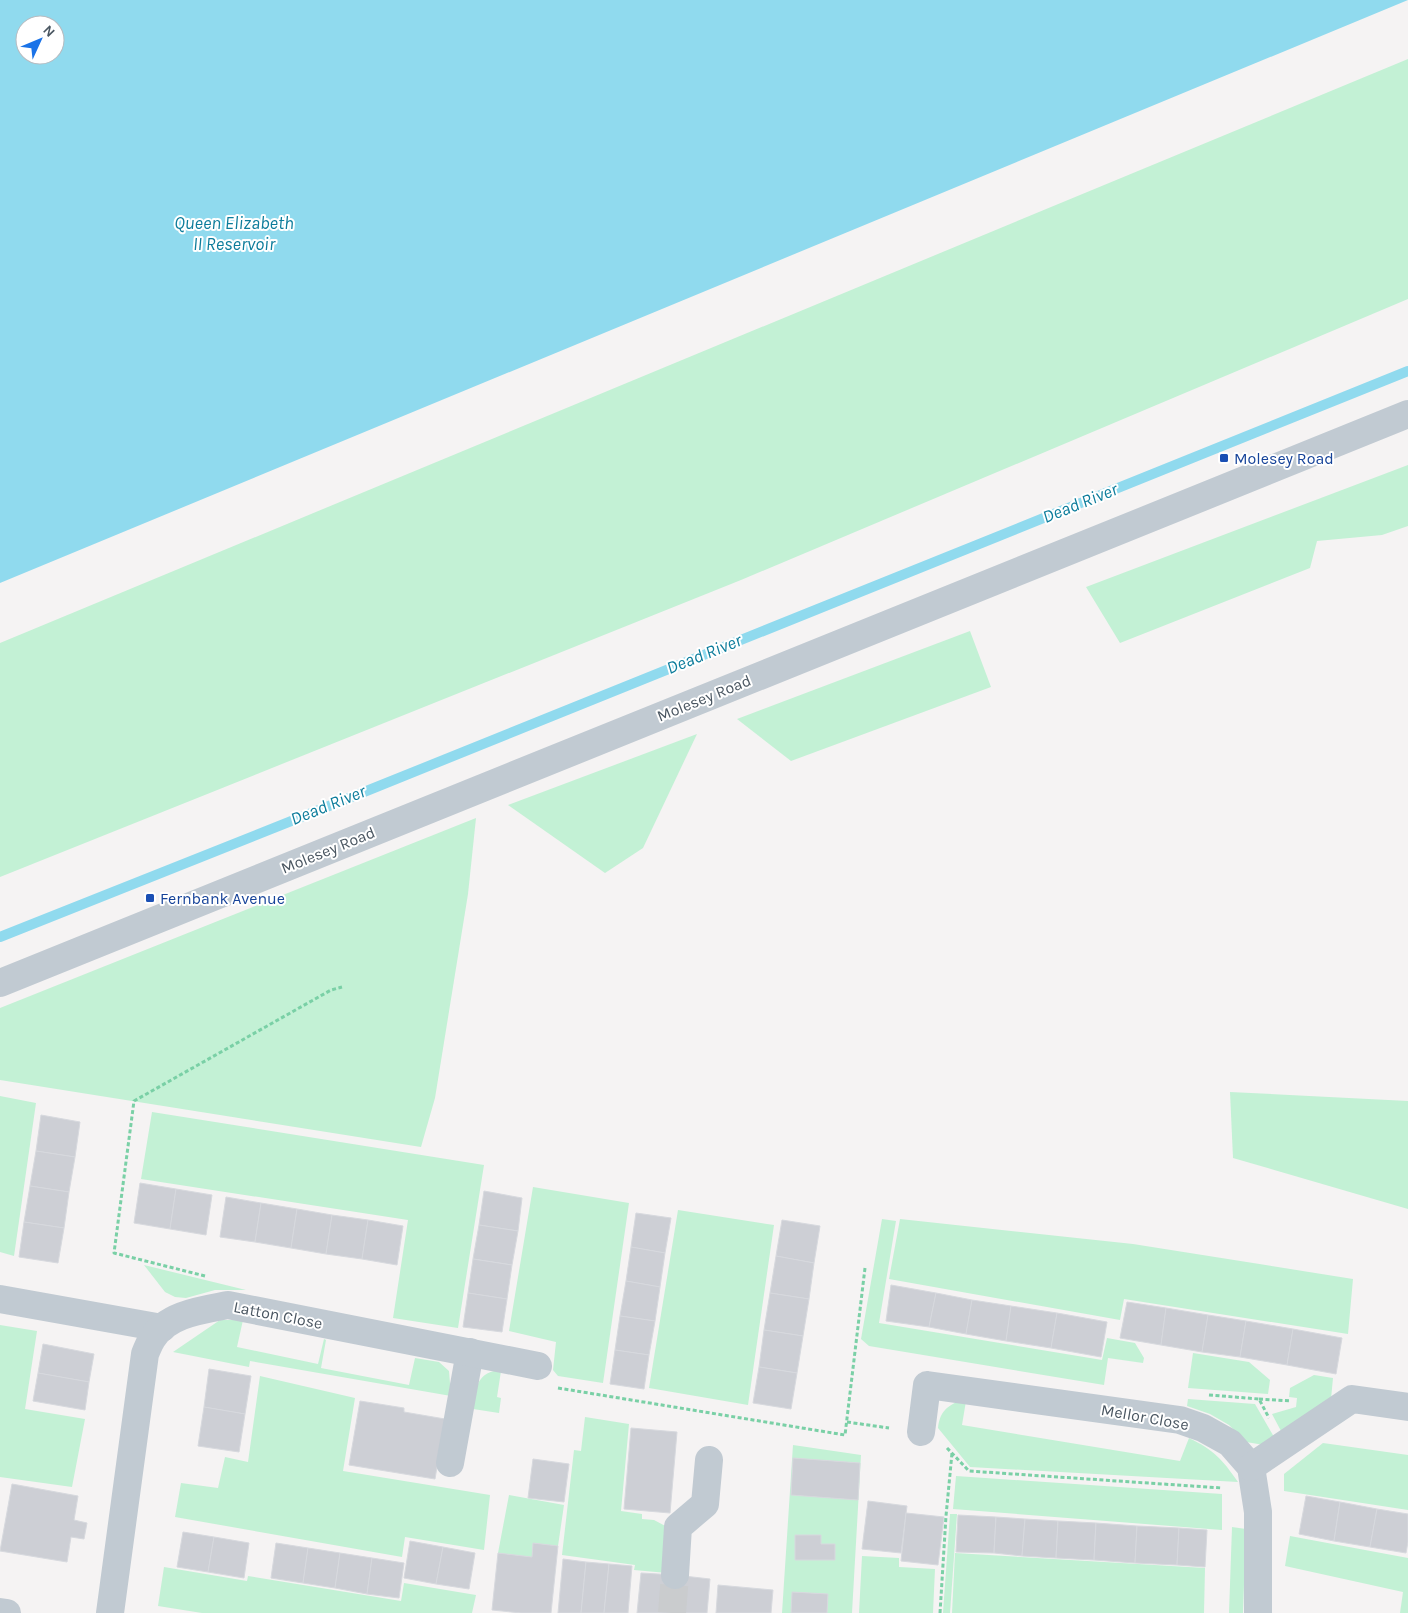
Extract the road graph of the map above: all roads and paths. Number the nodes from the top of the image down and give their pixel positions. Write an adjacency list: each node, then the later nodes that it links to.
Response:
1 (1408, 414): 2 (street, Molesey Road)
2 (0, 983)
3 (342, 987): 5 (path)
4 (865, 1268): 13 (path)
5 (207, 1276)
6 (0, 1299): 7 (street)
7 (162, 1328): 8 (street, Latton Close); 22 (street, Latton Close)
8 (470, 1352): 9 (street, Latton Close); 17 (street)
9 (538, 1366): 13 (path)
10 (1259, 1399): 11 (path)
11 (1291, 1401)
12 (1408, 1407): 18 (street)
13 (847, 1422): 14 (path)
14 (921, 1432): 15 (path); 18 (street, Mellor Close)
15 (952, 1452): 18 (path); 23 (path)
16 (709, 1460): 19 (street)
17 (450, 1463)
18 (1253, 1479): 24 (street)
19 (675, 1576)
20 (0, 1612): 21 (street)
21 (7, 1613)
22 (110, 1613)
23 (940, 1613)
24 (1258, 1613)

